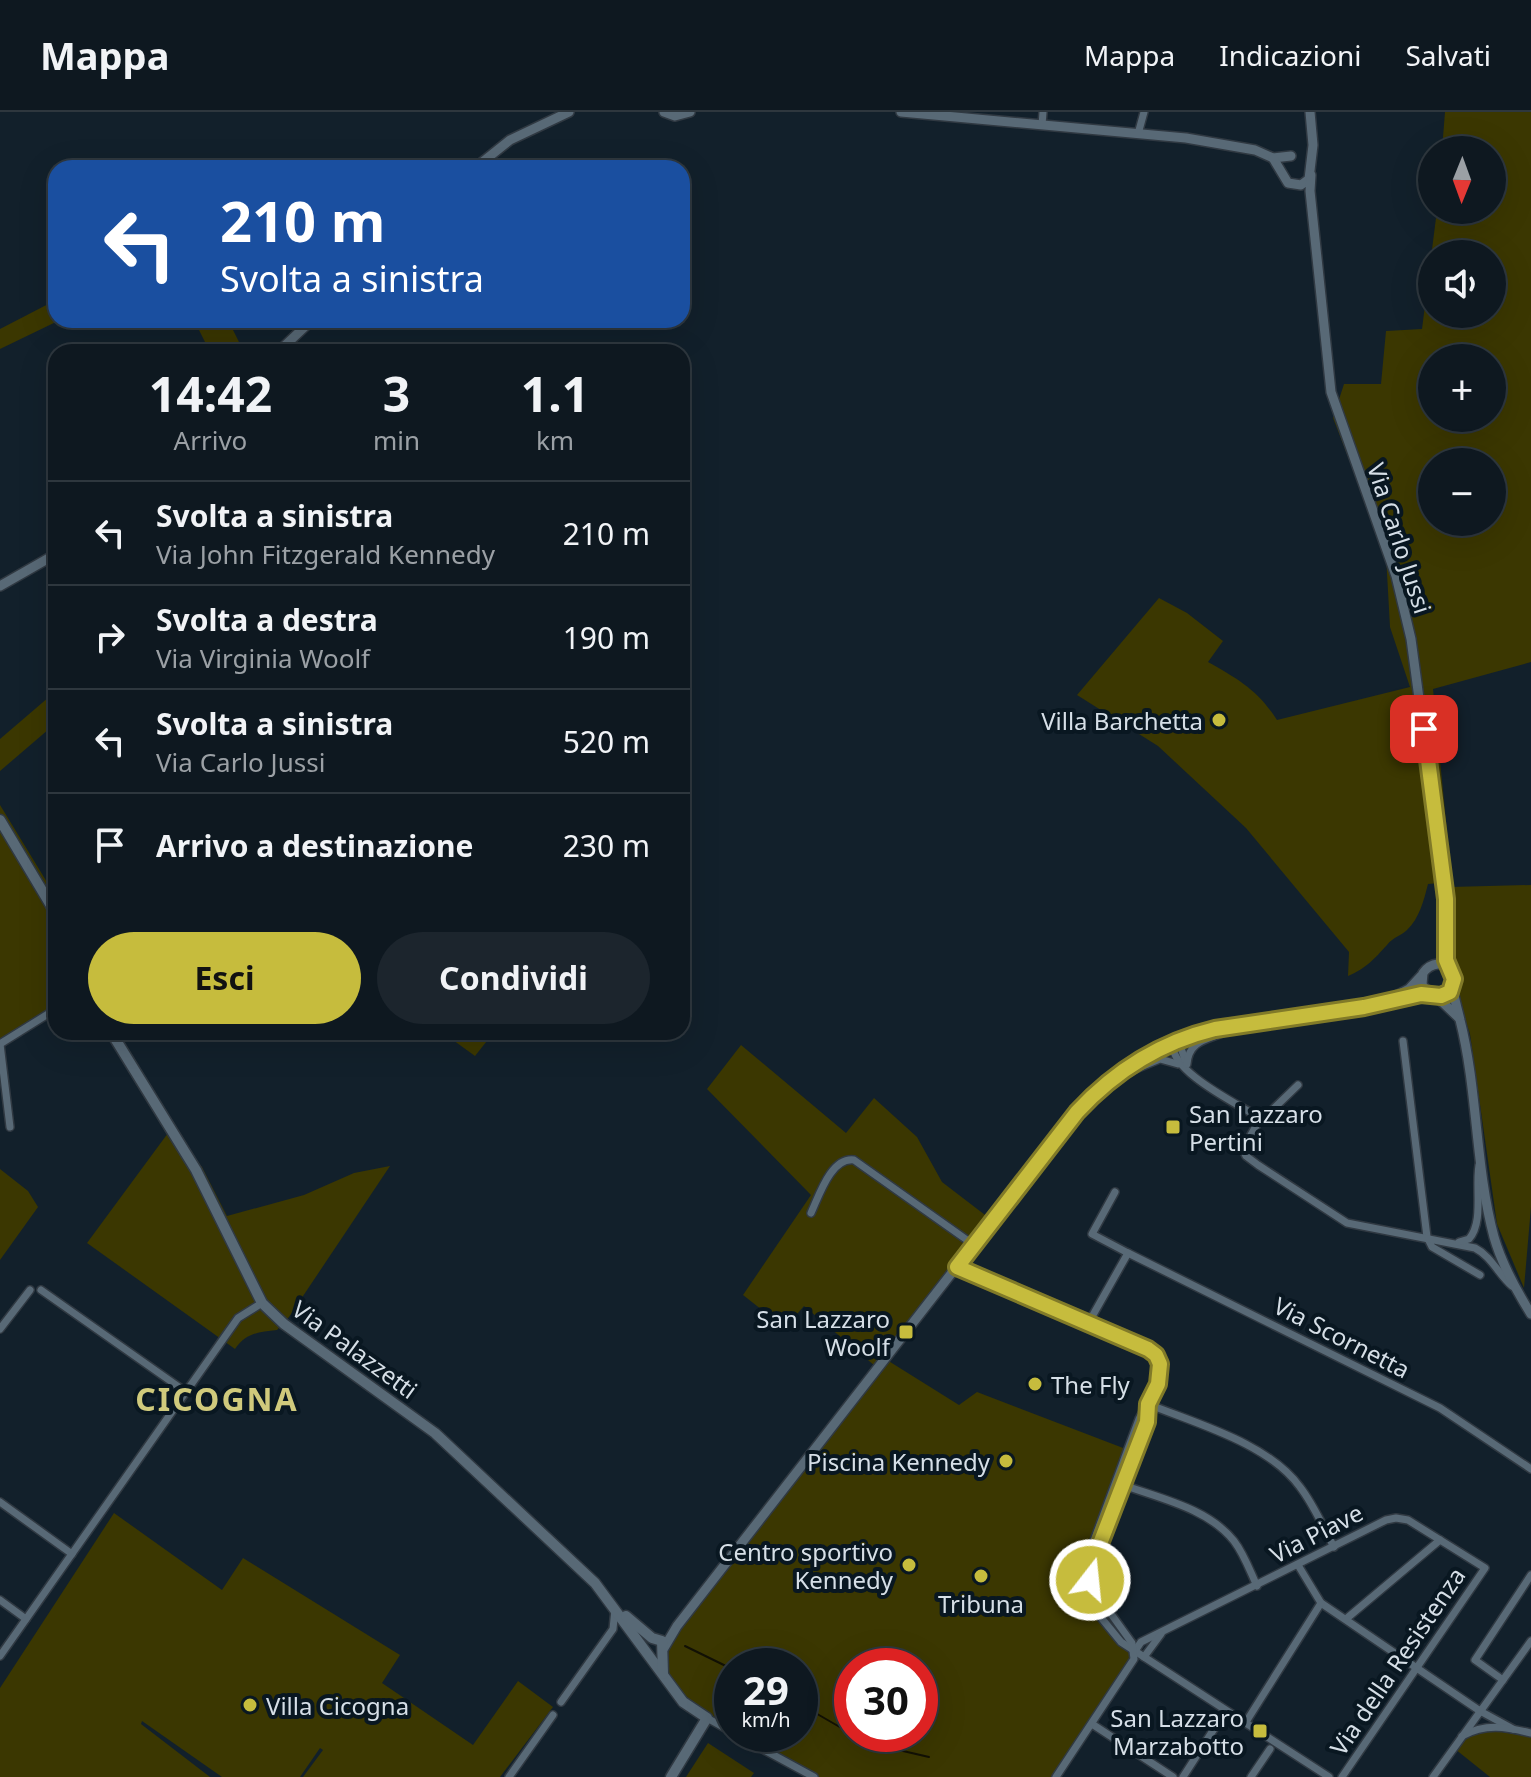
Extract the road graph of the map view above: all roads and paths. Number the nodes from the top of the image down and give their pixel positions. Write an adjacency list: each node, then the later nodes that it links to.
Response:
1 (569, 112): 14 (street)
2 (664, 112): 3 (street)
3 (690, 112)
4 (901, 112): 8 (street)
5 (1043, 112): 9 (street)
6 (1144, 112): 10 (street)
7 (1310, 112): 11 (street, Via Carlo Jussi)
8 (1012, 117): 9 (street)
9 (1042, 125): 10 (street)
10 (1138, 134): 13 (street)
11 (1313, 143): 12 (street); 15 (street, Via Carlo Jussi)
12 (1294, 156): 13 (street); 15 (street); 16 (street)
13 (1273, 158): 16 (street)
14 (485, 160)
15 (1311, 169): 17 (street); 18 (street, Via Carlo Jussi)
16 (1281, 172): 17 (street)
17 (1296, 186): 18 (street)
18 (1312, 203): 25 (street, Via Carlo Jussi)
19 (304, 328): 20 (street)
20 (286, 344)
21 (48, 559): 22 (street)
22 (0, 586)
23 (0, 820): 24 (main road)
24 (48, 901)
25 (1444, 935): 26 (street, Via Carlo Jussi); 27 (street, Via Carlo Jussi)
26 (1431, 965): 27 (street); 28 (street)
27 (1447, 967): 29 (street)
28 (1423, 973): 30 (street); 31 (street)
29 (1453, 987): 30 (street); 33 (street)
30 (1434, 996): 31 (street); 33 (street)
31 (1382, 1004): 34 (street)
32 (48, 1014): 38 (street)
33 (1460, 1020): 44 (street)
34 (1236, 1025): 37 (street); 39 (street)
35 (116, 1040): 56 (main road, Via Palazzetti)
36 (1403, 1041): 47 (street)
37 (1173, 1043): 39 (street); 40 (street)
38 (0, 1044): 43 (street)
39 (1183, 1064): 40 (street); 42 (street)
40 (1116, 1075): 49 (street)
41 (1298, 1085): 42 (street)
42 (1256, 1121): 47 (street)
43 (10, 1127)
44 (1480, 1159): 48 (street); 53 (street)
45 (1115, 1192): 50 (street, Via Scornetta)
46 (811, 1213): 49 (street)
47 (1427, 1237): 48 (street); 52 (street)
48 (1455, 1242): 53 (street)
49 (974, 1245): 51 (street)
50 (1128, 1253): 58 (street); 62 (street, Via Scornetta)
51 (957, 1267): 58 (street); 83 (street)
52 (1480, 1275)
53 (1514, 1288): 57 (street)
54 (30, 1290): 59 (street)
55 (41, 1290): 60 (street)
56 (262, 1303): 60 (street); 76 (main road, Via Palazzetti)
57 (1531, 1314)
58 (1089, 1322): 61 (street)
59 (0, 1329)
60 (186, 1392): 67 (street)
61 (1148, 1404): 63 (street); 66 (street)
62 (1531, 1469)
63 (1119, 1484): 70 (street); 72 (street); 73 (street)
64 (0, 1502): 67 (street)
65 (1440, 1540): 66 (street, Via Piave); 69 (street, Via Piave); 78 (street)
66 (1334, 1547): 68 (street, Via Piave)
67 (72, 1554): 77 (street)
68 (1298, 1565): 72 (street, Via Piave); 75 (street)
69 (1485, 1568): 88 (street, Via della Resistenza)
70 (1082, 1573): 73 (street); 84 (street)
71 (1531, 1575): 90 (street)
72 (1257, 1586): 81 (street, Via Piave)
73 (1092, 1590): 84 (street)
74 (0, 1600): 77 (street)
75 (1321, 1603): 78 (street); 97 (street)
76 (615, 1607): 79 (main road, Via Palazzetti); 80 (street); 83 (main road, Via Palazzetti)
77 (26, 1619): 86 (street)
78 (1346, 1619): 88 (street)
79 (629, 1626): 80 (street); 85 (main road, Via Palazzetti)
80 (613, 1629): 91 (street)
81 (1163, 1632): 84 (street, Via Piave); 87 (street, Via Piave)
82 (1531, 1641): 90 (street)
83 (659, 1644): 85 (main road); 85 (main road); 89 (main road)
84 (1135, 1651): 87 (street); 98 (street)
85 (646, 1652): 89 (main road, Via Palazzetti)
86 (0, 1656)
87 (1144, 1657): 97 (street)
88 (1417, 1667): 92 (street); 112 (street, Via della Resistenza)
89 (663, 1676): 95 (main road, Via Palazzetti)
90 (1503, 1680): 92 (street)
91 (561, 1702)
92 (1480, 1711): 99 (street); 101 (street)
93 (553, 1715): 104 (street)
94 (1223, 1715): 109 (street)
95 (707, 1718): 96 (street); 105 (main road)
96 (714, 1722)
97 (1246, 1722): 111 (street)
98 (1092, 1724): 107 (street); 108 (street)
99 (1513, 1729): 100 (street); 101 (street)
100 (1531, 1733)
101 (1460, 1737): 113 (street)
102 (1270, 1749): 110 (street)
103 (769, 1752): 106 (street)
104 (509, 1777)
105 (671, 1777)
106 (814, 1777)
107 (1056, 1777)
108 (1173, 1777)
109 (1183, 1777)
110 (1251, 1777)
111 (1329, 1777)
112 (1342, 1777)
113 (1433, 1777)

